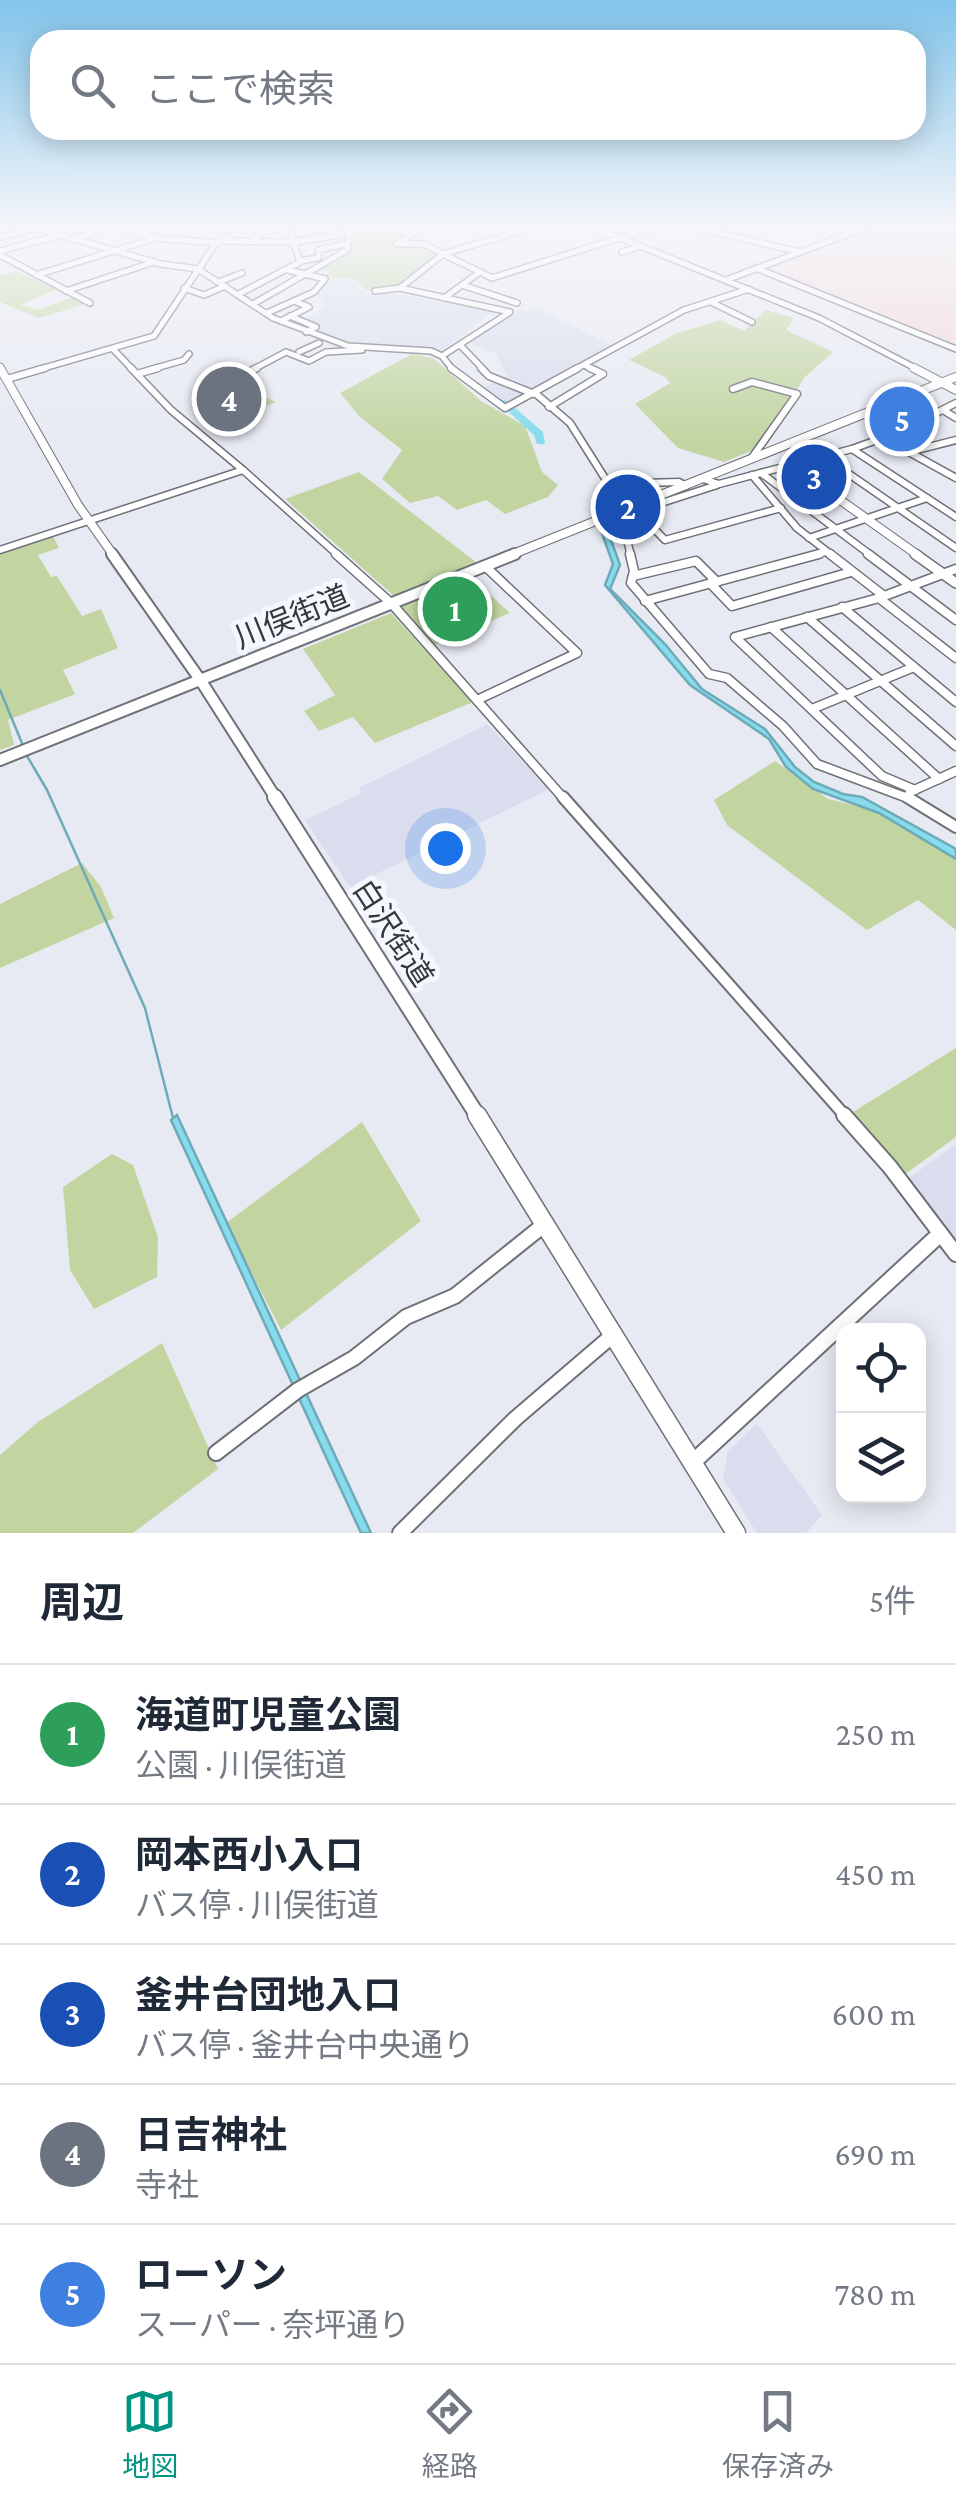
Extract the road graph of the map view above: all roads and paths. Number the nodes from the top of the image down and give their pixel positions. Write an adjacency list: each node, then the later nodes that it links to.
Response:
1 (80, 299): 13 (street)
2 (177, 299): 29 (street)
3 (245, 299): 14 (street)
4 (264, 299): 14 (street)
5 (299, 299): 11 (street)
6 (447, 299): 26 (street)
7 (503, 299): 15 (street)
8 (725, 299): 12 (street)
9 (770, 299): 40 (street)
10 (831, 299): 28 (street)
11 (294, 301): 16 (street); 17 (street)
12 (712, 303): 20 (street); 21 (street)
13 (90, 304)
14 (254, 304): 16 (street)
15 (518, 304)
16 (267, 313): 19 (street)
17 (290, 316): 19 (street); 23 (street)
18 (644, 319): 21 (street)
19 (280, 322): 23 (street)
20 (752, 322)
21 (657, 326): 24 (street)
22 (628, 327): 24 (street)
23 (306, 332): 25 (street)
24 (643, 334): 35 (street)
25 (321, 340): 27 (street); 30 (street); 31 (street)
26 (461, 346): 33 (street); 43 (street)
27 (364, 349): 31 (street); 33 (street)
28 (956, 349)
29 (114, 350): 36 (street); 39 (street)
30 (298, 352)
31 (326, 352): 38 (street)
32 (189, 354): 36 (street)
33 (444, 354): 43 (street)
34 (0, 366): 39 (main road, 白沢街道)
35 (586, 366): 43 (street); 45 (street)
36 (137, 374): 57 (street)
37 (956, 376): 40 (main road, 川俣街道)
38 (240, 377)
39 (5, 378): 71 (main road, 白沢街道)
40 (943, 382): 42 (street); 47 (main road, 川俣街道)
41 (733, 389): 55 (street)
42 (956, 390)
43 (534, 394): 45 (street)
44 (956, 403): 46 (street)
45 (549, 407): 61 (street)
46 (943, 410): 48 (street); 49 (street)
47 (869, 412): 49 (street); 55 (main road, 川俣街道)
48 (956, 418)
49 (899, 432): 53 (street)
50 (956, 440): 51 (street)
51 (947, 442): 52 (street); 59 (street)
52 (956, 448)
53 (852, 449): 54 (street); 64 (street)
54 (823, 456): 56 (street); 67 (street)
55 (752, 460): 60 (main road, 川俣街道)
56 (791, 465): 58 (street); 70 (street)
57 (243, 470): 71 (street); 87 (street)
58 (757, 474): 62 (street); 66 (street); 72 (street)
59 (956, 478)
60 (703, 479): 62 (street); 63 (main road, 川俣街道)
61 (612, 484): 63 (street); 68 (street)
62 (719, 484): 65 (street)
63 (686, 486): 65 (main road, 川俣街道)
64 (927, 498): 67 (street); 69 (street)
65 (646, 502): 68 (main road, 川俣街道)
66 (781, 508): 68 (street); 73 (street)
67 (898, 508): 70 (street); 74 (street)
68 (626, 510): 77 (main road, 川俣街道); 81 (street)
69 (956, 517)
70 (868, 519): 72 (street); 80 (street)
71 (88, 520): 75 (street); 95 (main road, 白沢街道)
72 (836, 530): 73 (street); 84 (street)
73 (809, 538): 76 (street)
74 (956, 548)
75 (0, 550)
76 (826, 552): 79 (street); 82 (street)
77 (484, 566): 87 (main road, 川俣街道); 97 (street)
78 (956, 569): 80 (street)
79 (852, 572): 82 (street); 85 (street)
80 (943, 574): 83 (street); 84 (street)
81 (633, 576): 82 (street); 86 (street)
82 (714, 582): 86 (street)
83 (956, 583)
84 (911, 586): 85 (street); 90 (street)
85 (882, 597): 88 (street); 92 (street)
86 (645, 601): 104 (street)
87 (392, 604): 95 (main road, 川俣街道); 97 (street)
88 (842, 607): 89 (street); 93 (street)
89 (807, 617): 91 (street); 94 (street)
90 (956, 620)
91 (771, 627): 96 (street); 99 (street)
92 (956, 658)
93 (914, 667): 94 (street); 98 (street)
94 (880, 680): 96 (street); 100 (street)
95 (201, 682): 101 (main road, 川俣街道); 107 (main road, 白沢街道)
96 (846, 695): 99 (street); 103 (street)
97 (478, 700): 108 (street)
98 (955, 700)
99 (812, 709): 105 (street)
100 (956, 746)
101 (0, 760)
102 (956, 771): 103 (street)
103 (939, 780): 105 (street)
104 (870, 784): 105 (street); 106 (street)
105 (915, 790)
106 (956, 827)
107 (544, 1224): 110 (main road, 白沢街道); 111 (street)
108 (940, 1234): 109 (street); 112 (street)
109 (956, 1254)
110 (613, 1334): 112 (main road, 白沢街道); 113 (street)
111 (216, 1452)
112 (692, 1463): 114 (main road, 白沢街道)
113 (400, 1533)
114 (736, 1533)

